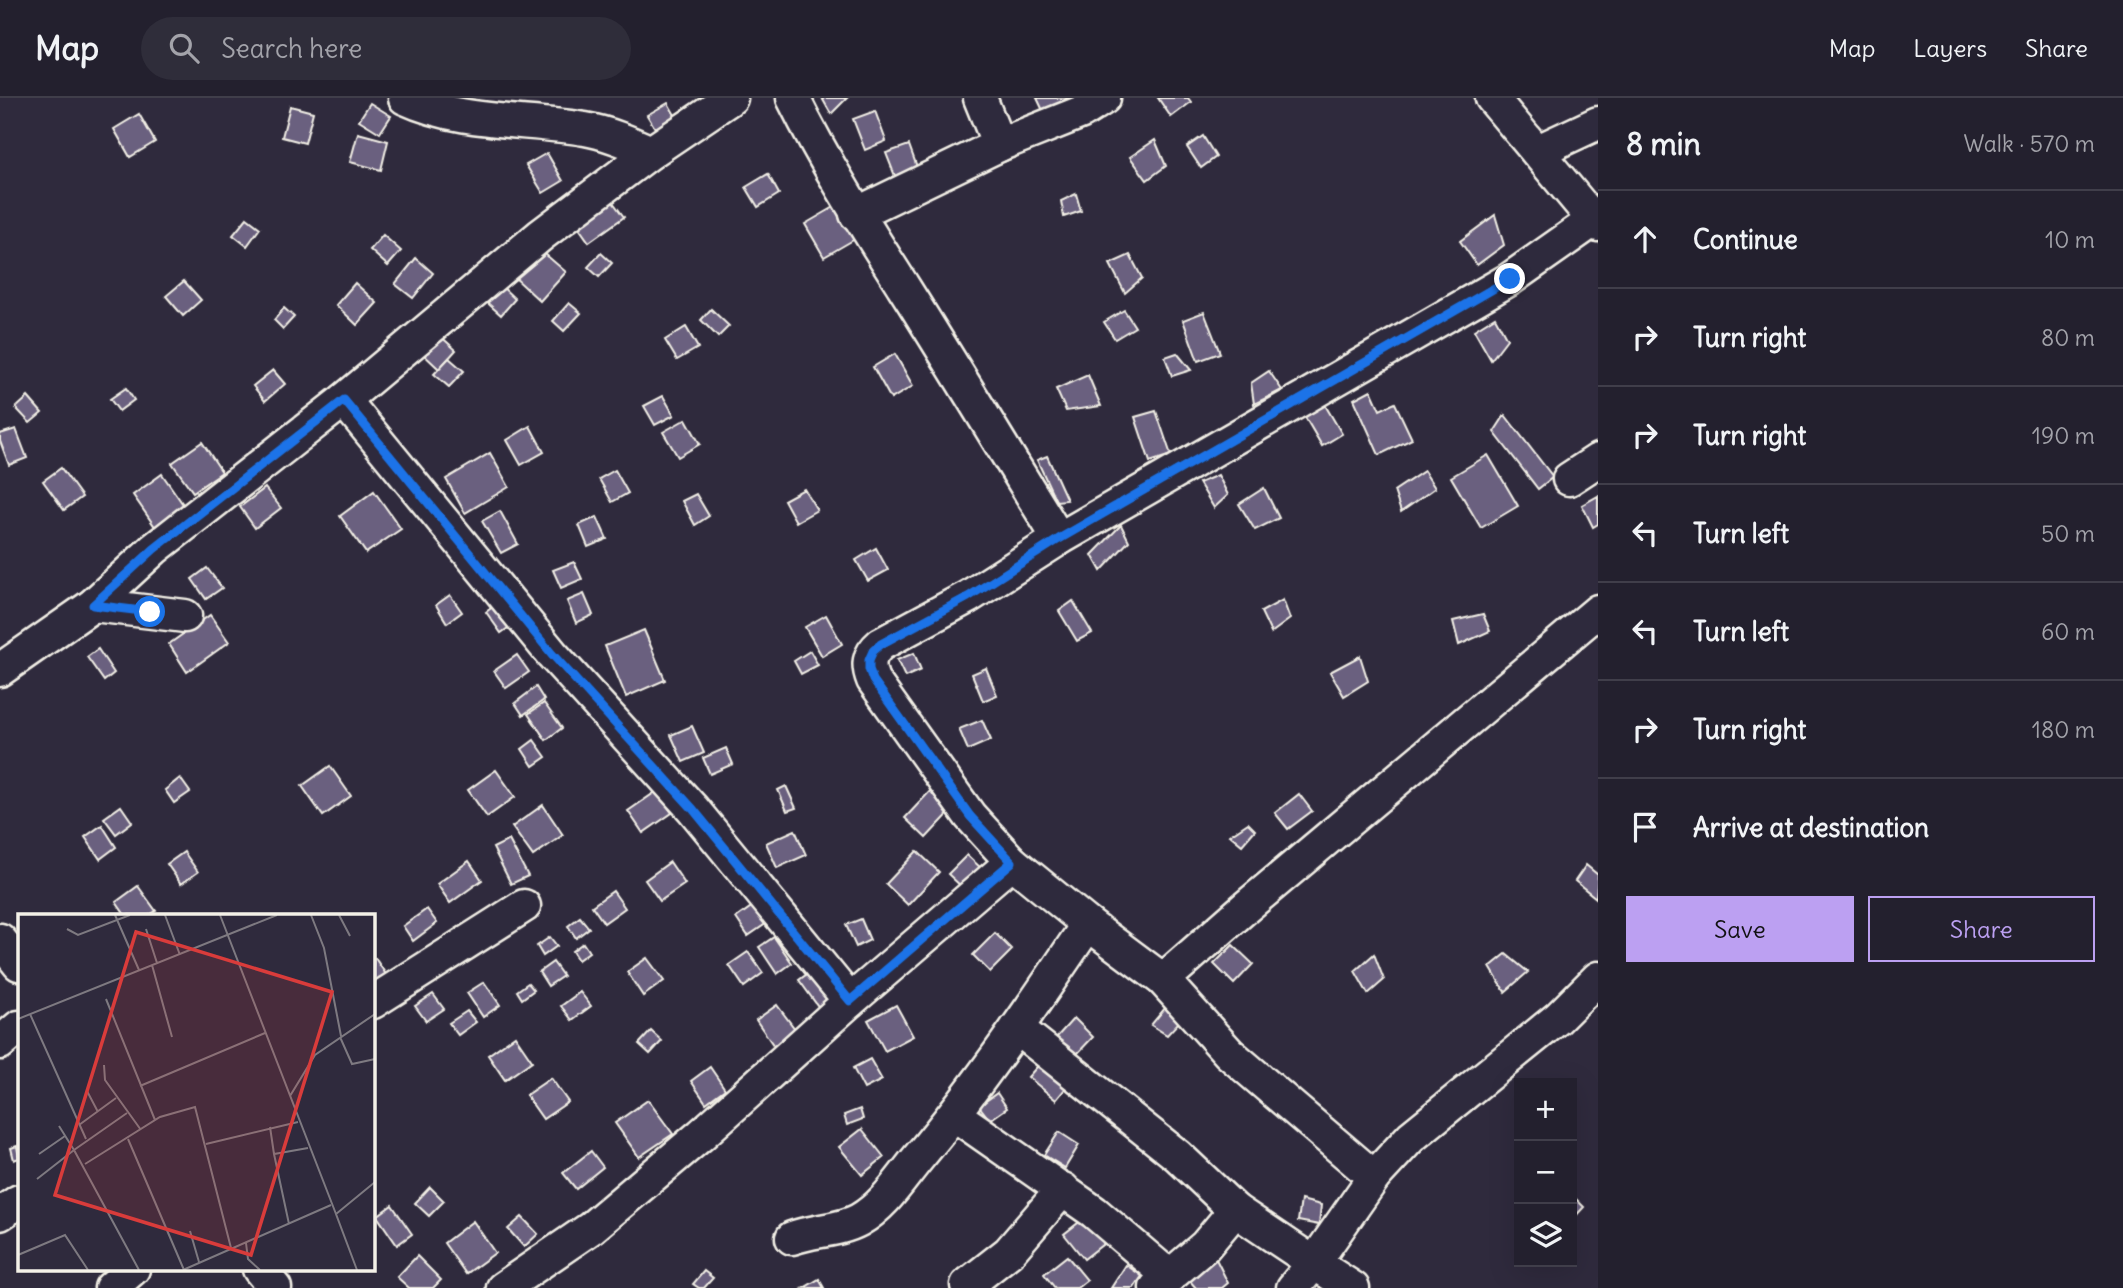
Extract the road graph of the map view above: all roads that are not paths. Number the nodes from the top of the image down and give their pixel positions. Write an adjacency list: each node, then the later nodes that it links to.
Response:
1 (405, 98): 10 (street)
2 (731, 98): 10 (street)
3 (793, 98): 11 (street)
4 (980, 98): 8 (street)
5 (1104, 98): 8 (street)
6 (1492, 98): 9 (street)
7 (1598, 122): 9 (street)
8 (999, 145): 11 (street)
9 (1538, 151): 12 (street)
10 (651, 152): 13 (street)
11 (856, 214): 16 (street)
12 (1596, 223): 16 (street)
13 (344, 400): 17 (street); 29 (street)
14 (1598, 460): 15 (street)
15 (1569, 479)
16 (1059, 539): 21 (street)
17 (93, 605): 19 (street); 20 (street)
18 (1598, 611): 27 (street)
19 (185, 616)
20 (0, 670)
21 (1012, 862): 23 (street); 29 (street)
22 (523, 906): 28 (street)
23 (1088, 924): 27 (street); 31 (street)
24 (0, 940): 25 (street)
25 (18, 963)
26 (1598, 978): 34 (street)
27 (1163, 980): 34 (street)
28 (374, 1001)
29 (850, 1001): 47 (street)
30 (18, 1028): 32 (street)
31 (1017, 1028): 33 (street); 37 (street)
32 (0, 1043)
33 (954, 1115): 35 (street); 39 (street)
34 (1374, 1177): 40 (street)
35 (1063, 1189): 43 (street); 44 (street)
36 (18, 1201): 38 (street)
37 (1235, 1210): 40 (street); 43 (street)
38 (0, 1214)
39 (792, 1238)
40 (1314, 1263): 48 (street); 49 (street)
41 (131, 1270): 45 (street)
42 (261, 1270): 46 (street)
43 (1162, 1282)
44 (967, 1285)
45 (111, 1288)
46 (275, 1288)
47 (503, 1288)
48 (1293, 1288)
49 (1353, 1288)

